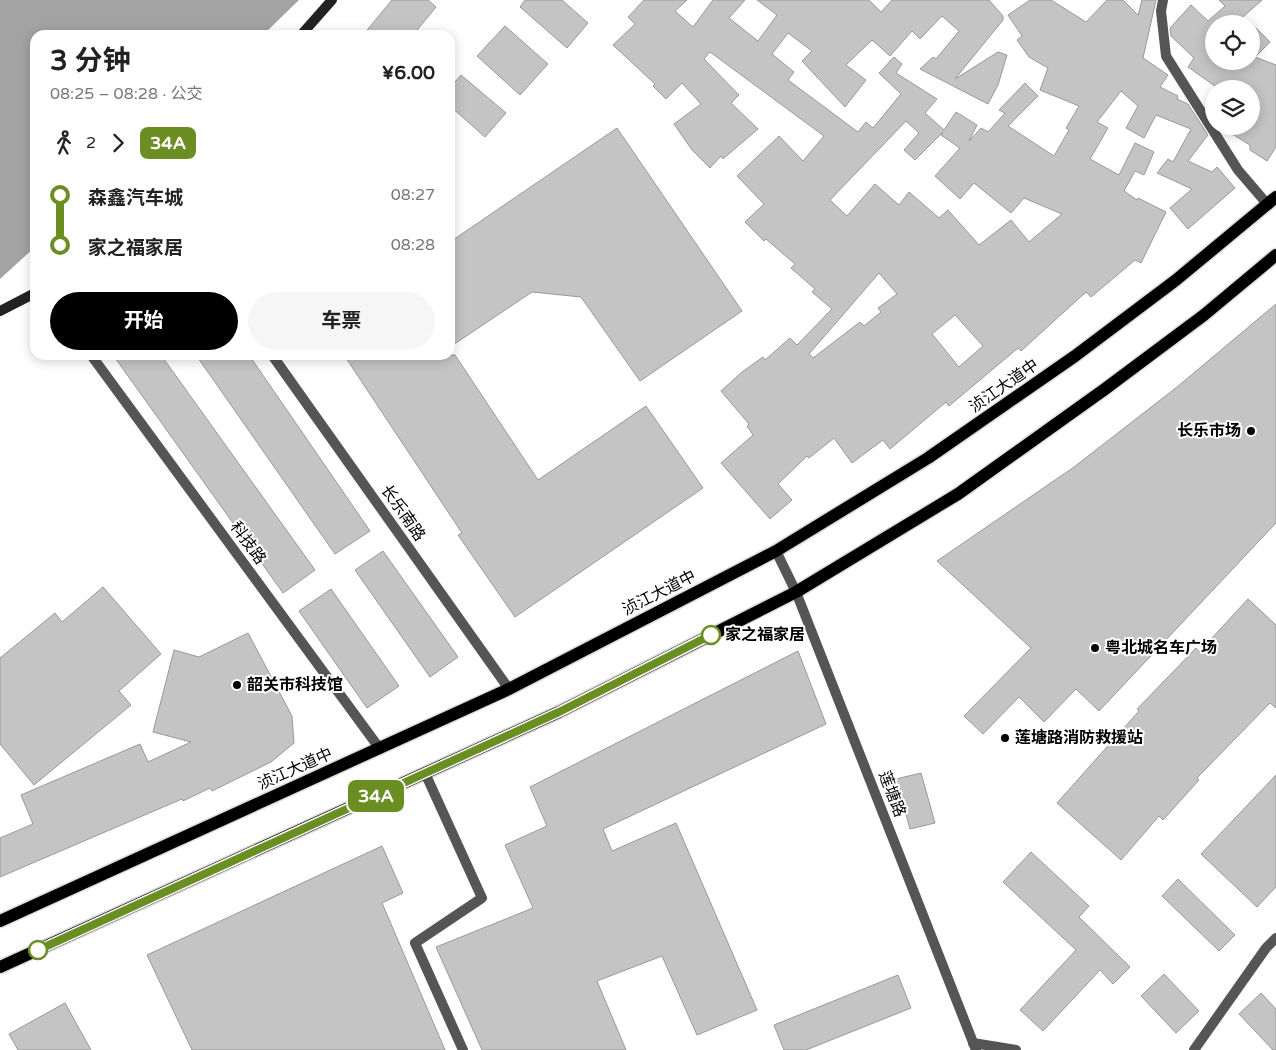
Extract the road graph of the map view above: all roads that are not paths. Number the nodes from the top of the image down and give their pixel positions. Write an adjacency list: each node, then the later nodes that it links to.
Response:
1 (332, 0): 3 (street)
2 (1163, 0): 4 (street)
3 (305, 30)
4 (1272, 201): 10 (main road, 浈江大道中)
5 (1276, 256): 11 (main road)
6 (30, 296): 7 (street)
7 (0, 311)
8 (96, 360): 13 (street, 科技路)
9 (276, 360): 12 (street, 长乐南路)
10 (776, 551): 11 (street, 莲塘路); 12 (main road, 浈江大道中)
11 (796, 592): 14 (main road); 18 (street, 莲塘路)
12 (509, 689): 13 (main road, 浈江大道中)
13 (380, 749): 15 (main road, 浈江大道中)
14 (425, 773): 17 (main road); 19 (street)
15 (0, 922)
16 (1276, 938): 21 (street)
17 (0, 967)
18 (975, 1047): 20 (street)
19 (463, 1050)
20 (1016, 1050)
21 (1194, 1050)

